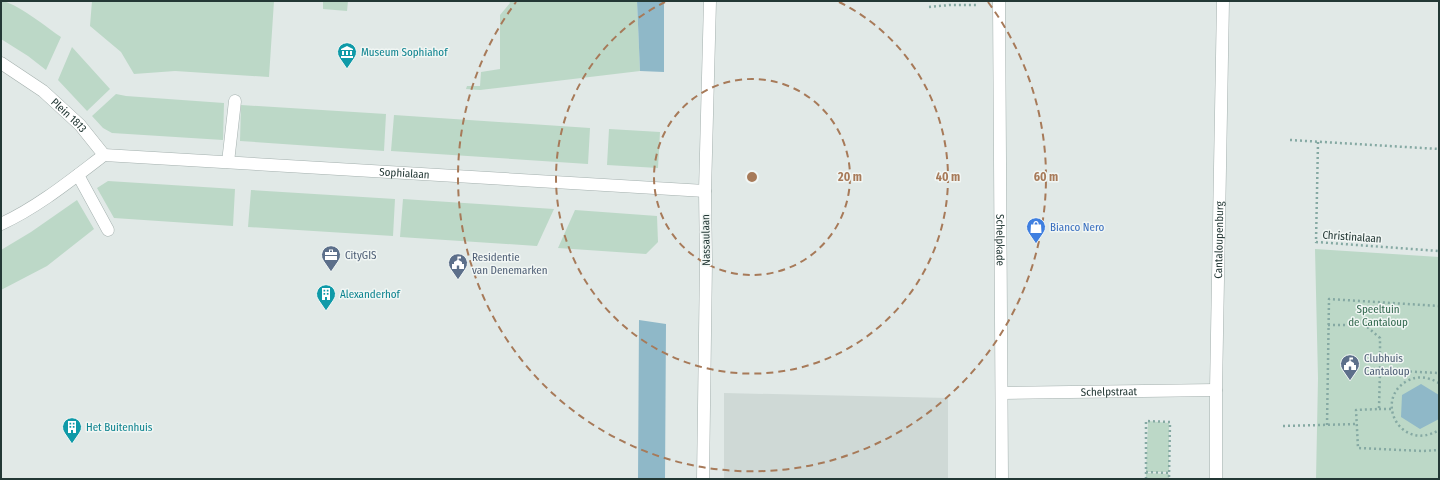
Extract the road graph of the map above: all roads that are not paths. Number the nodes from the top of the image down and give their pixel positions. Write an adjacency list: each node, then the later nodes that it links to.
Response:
1 (710, 1): 9 (street, Nassaulaan)
2 (1223, 1): 12 (street, Cantaloupenburg)
3 (999, 4): 13 (street, Schelpkade)
4 (1, 63): 6 (street, Plein 1813)
5 (235, 101): 7 (street)
6 (104, 155): 7 (street, Sophialaan); 8 (street)
7 (228, 162): 9 (street, Sophialaan)
8 (78, 175): 10 (street); 11 (street)
9 (705, 191): 14 (street, Nassaulaan)
10 (1, 224)
11 (108, 230)
12 (1216, 390): 13 (street, Schelpstraat); 16 (street, Cantaloupenburg)
13 (1002, 393): 15 (street, Schelpkade)
14 (703, 479)
15 (1002, 479)
16 (1216, 479)

